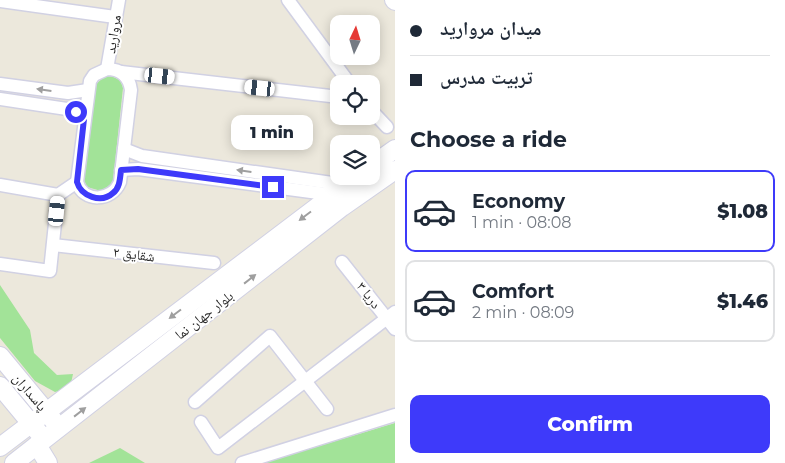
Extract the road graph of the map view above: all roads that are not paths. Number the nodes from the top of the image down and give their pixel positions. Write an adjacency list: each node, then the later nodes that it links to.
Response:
1 (119, 0): 5 (street, مروارید)
2 (276, 0): 4 (street)
3 (0, 1): 5 (street)
4 (289, 1): 8 (street)
5 (115, 17): 6 (street, مروارید)
6 (107, 69): 7 (street); 10 (street)
7 (121, 72): 11 (street); 16 (street)
8 (343, 75)
9 (0, 84): 10 (street, one-way to 9)
10 (88, 90): 13 (street)
11 (330, 96)
12 (0, 99): 13 (street)
13 (84, 119): 21 (street)
14 (380, 120): 15 (street)
15 (387, 127)
16 (124, 149): 19 (street); 23 (street, one-way to 16)
17 (395, 149): 18 (street)
18 (380, 160)
19 (121, 170): 21 (street); 23 (street)
20 (395, 170): 23 (street, بلوار جهان نما)
21 (77, 182): 24 (street)
22 (0, 185): 24 (street)
23 (347, 192): 36 (street, بلوار جهان نما, one-way to 36); 40 (street, بلوار جهان نما, one-way to 23)
24 (58, 195): 25 (street)
25 (53, 245): 27 (street); 28 (street, شقایق ۲)
26 (342, 262): 29 (street, دریا ۳)
27 (0, 264)
28 (214, 264)
29 (391, 315): 30 (street, دریا ۳); 32 (street)
30 (395, 329)
31 (0, 356): 36 (street, پاسداران)
32 (305, 381): 34 (street); 35 (street); 38 (street)
33 (0, 386): 39 (street, پاسداران)
34 (195, 402)
35 (327, 409)
36 (46, 412): 39 (street, بلوار جهان نما); 40 (street, پاسداران)
37 (395, 415): 45 (street)
38 (201, 422)
39 (31, 424): 41 (street, پاسداران); 42 (street, بلوار جهان نما)
40 (60, 428): 41 (street, بلوار جهان نما)
41 (41, 442): 43 (street, بلوار جهان نما); 44 (street, پاسداران)
42 (0, 447)
43 (14, 463)
44 (48, 463)
45 (242, 463)

